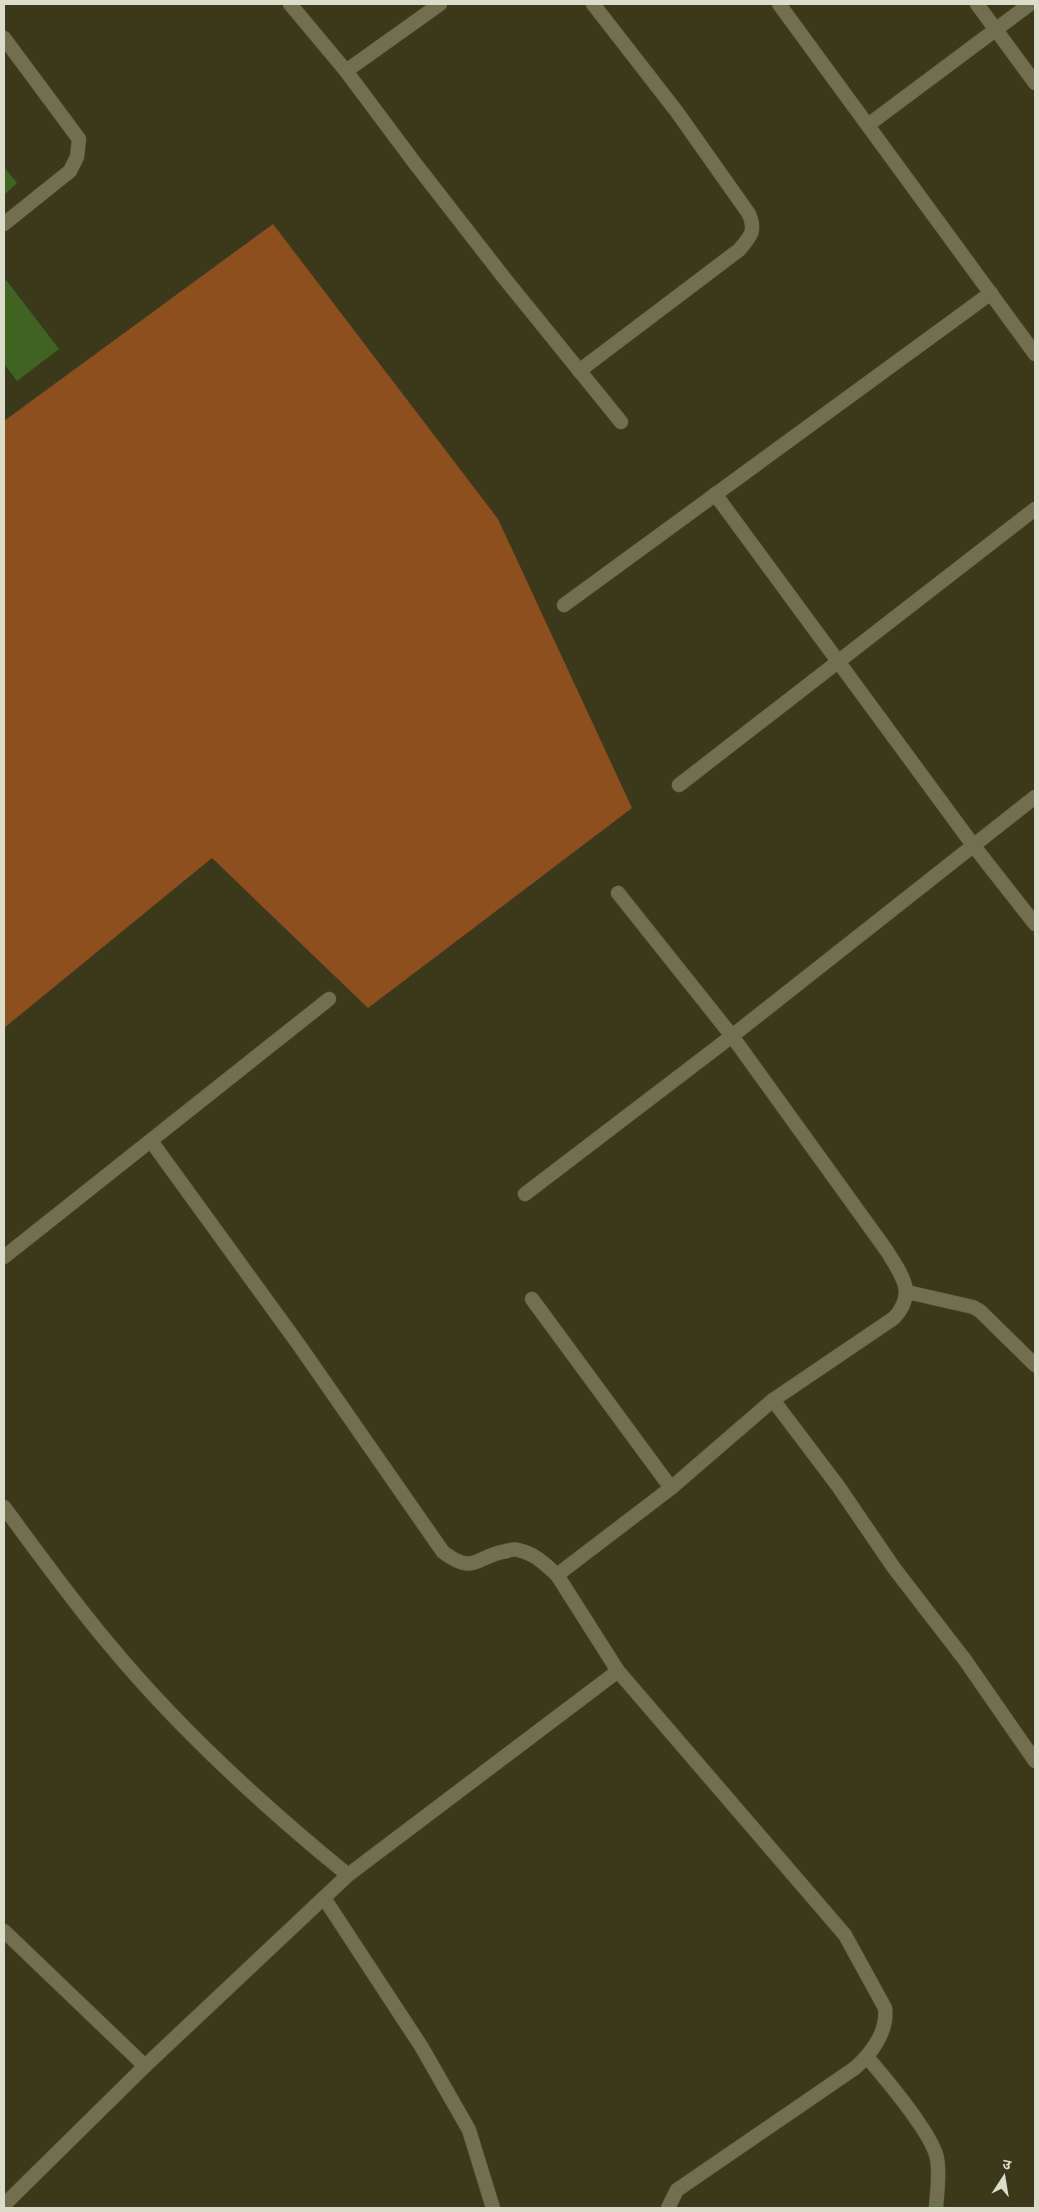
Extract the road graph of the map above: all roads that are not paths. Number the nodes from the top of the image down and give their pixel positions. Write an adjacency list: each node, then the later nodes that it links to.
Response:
1 (290, 4): 9 (street)
2 (440, 4): 9 (street)
3 (593, 4): 15 (street)
4 (779, 4): 11 (street)
5 (978, 4): 7 (street)
6 (1030, 4): 7 (street)
7 (995, 28): 10 (street); 11 (street)
8 (4, 38): 12 (street)
9 (346, 71): 15 (street)
10 (1035, 83)
11 (868, 125): 13 (street)
12 (4, 224)
13 (991, 293): 14 (street); 17 (street)
14 (1035, 354)
15 (579, 371): 16 (street)
16 (621, 422)
17 (715, 494): 19 (street); 20 (street)
18 (1035, 509): 20 (street)
19 (564, 604)
20 (838, 661): 21 (street); 23 (street)
21 (679, 785)
22 (1035, 797): 23 (street)
23 (973, 845): 25 (street); 27 (street)
24 (618, 893): 27 (street)
25 (1035, 924)
26 (330, 999): 28 (street)
27 (732, 1036): 29 (street); 31 (street)
28 (151, 1141): 30 (street); 37 (street)
29 (525, 1194)
30 (4, 1257)
31 (907, 1292): 33 (street); 34 (street)
32 (532, 1299): 35 (street)
33 (1035, 1365)
34 (773, 1400): 35 (street); 39 (street)
35 (671, 1488): 37 (street)
36 (4, 1507): 40 (street)
37 (557, 1575): 38 (street)
38 (618, 1671): 40 (street); 43 (street)
39 (1035, 1761)
40 (348, 1875): 41 (street)
41 (324, 1898): 44 (street); 46 (street)
42 (4, 1931): 44 (street)
43 (867, 2057): 47 (street); 48 (street)
44 (145, 2066): 45 (street)
45 (4, 2205)
46 (493, 2208)
47 (668, 2208)
48 (936, 2208)

